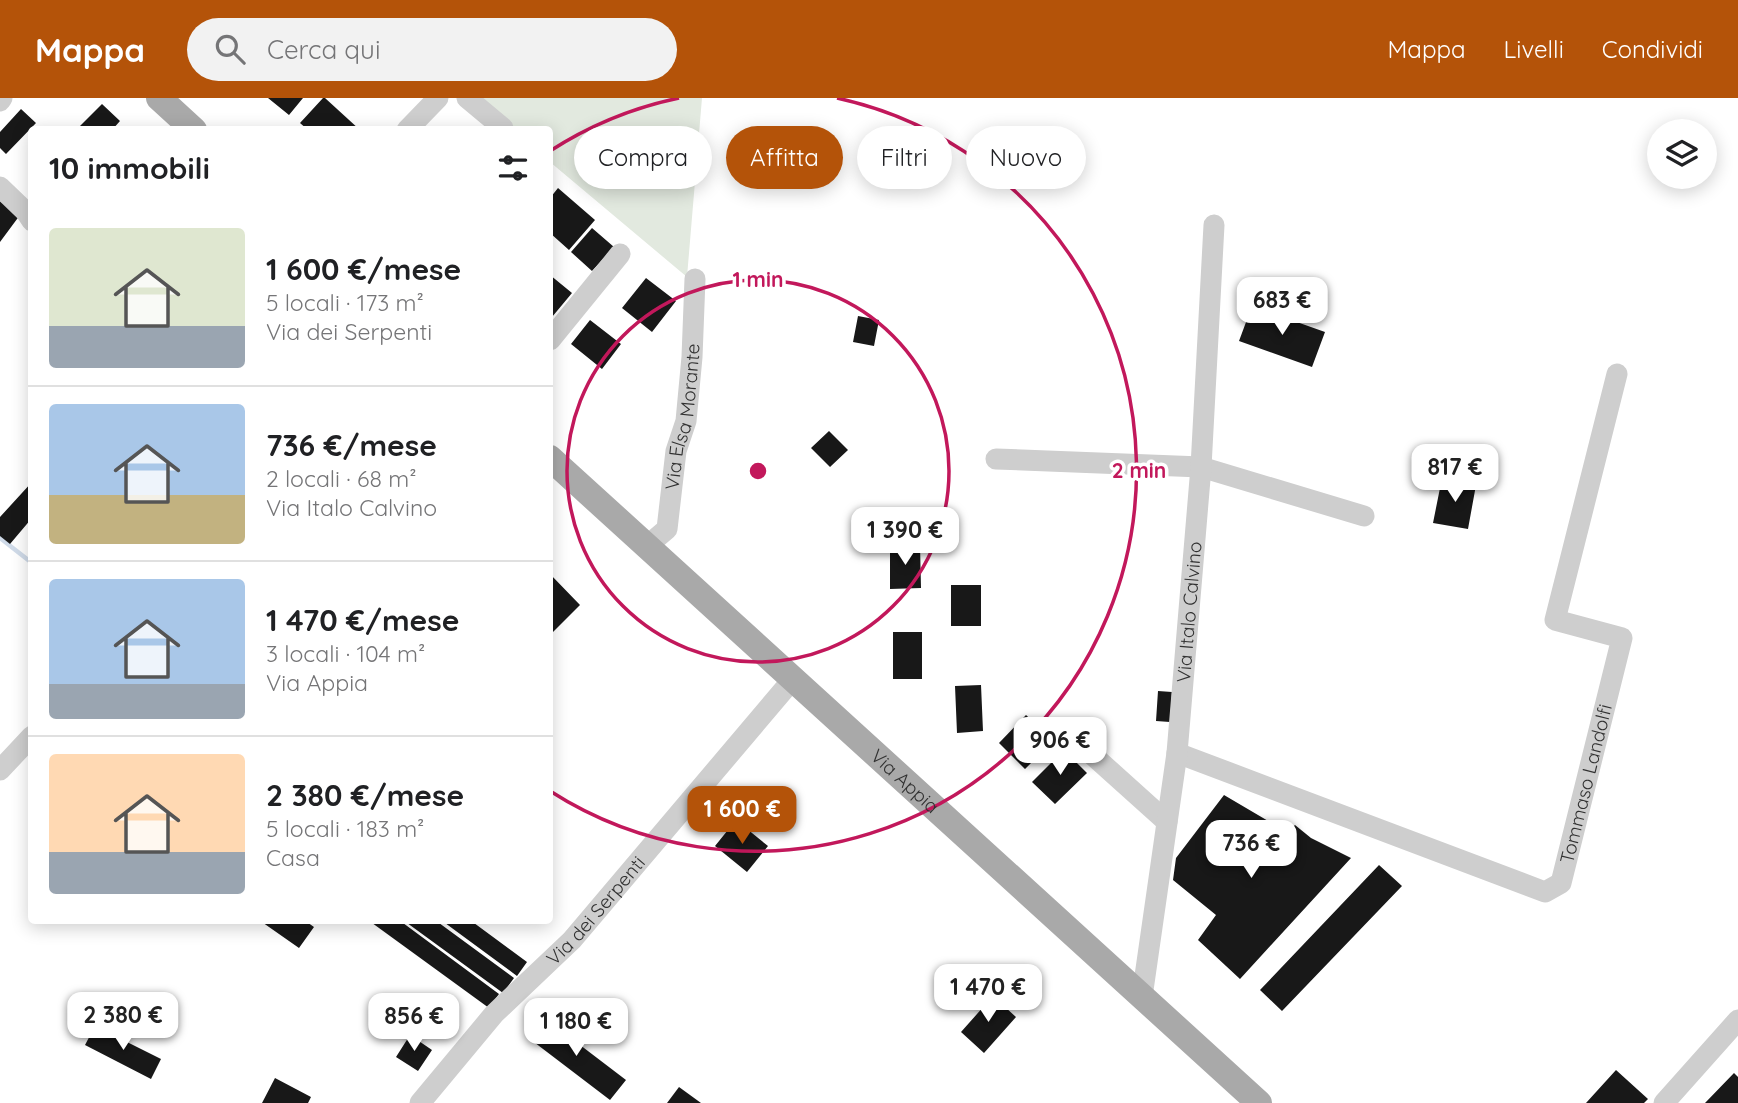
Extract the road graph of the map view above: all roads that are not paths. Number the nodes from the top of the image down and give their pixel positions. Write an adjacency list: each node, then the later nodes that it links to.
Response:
1 (159, 98): 4 (main road)
2 (439, 98): 5 (street)
3 (467, 98): 6 (street)
4 (190, 126)
5 (411, 126)
6 (501, 126)
7 (0, 187): 8 (street)
8 (28, 215)
9 (1214, 225): 16 (street, Via Italo Calvino)
10 (621, 254): 12 (street)
11 (695, 279): 18 (street, Via Elsa Morante)
12 (553, 336)
13 (1617, 374): 22 (street, Tommaso Landolfi)
14 (996, 458): 16 (street)
15 (553, 460): 18 (main road, Via Appia)
16 (1201, 467): 17 (street); 22 (street, Via Italo Calvino)
17 (1364, 516)
18 (647, 546): 19 (main road, Via Appia)
19 (793, 679): 25 (main road, Via Appia); 27 (street, Via dei Serpenti)
20 (1068, 733): 24 (street)
21 (28, 741): 23 (street)
22 (1177, 753): 24 (street, Via Italo Calvino)
23 (0, 770)
24 (1167, 822): 25 (street, Via Italo Calvino)
25 (1142, 997): 28 (main road, Via Appia)
26 (1738, 1020): 29 (street)
27 (420, 1103)
28 (1259, 1103)
29 (1664, 1103)

